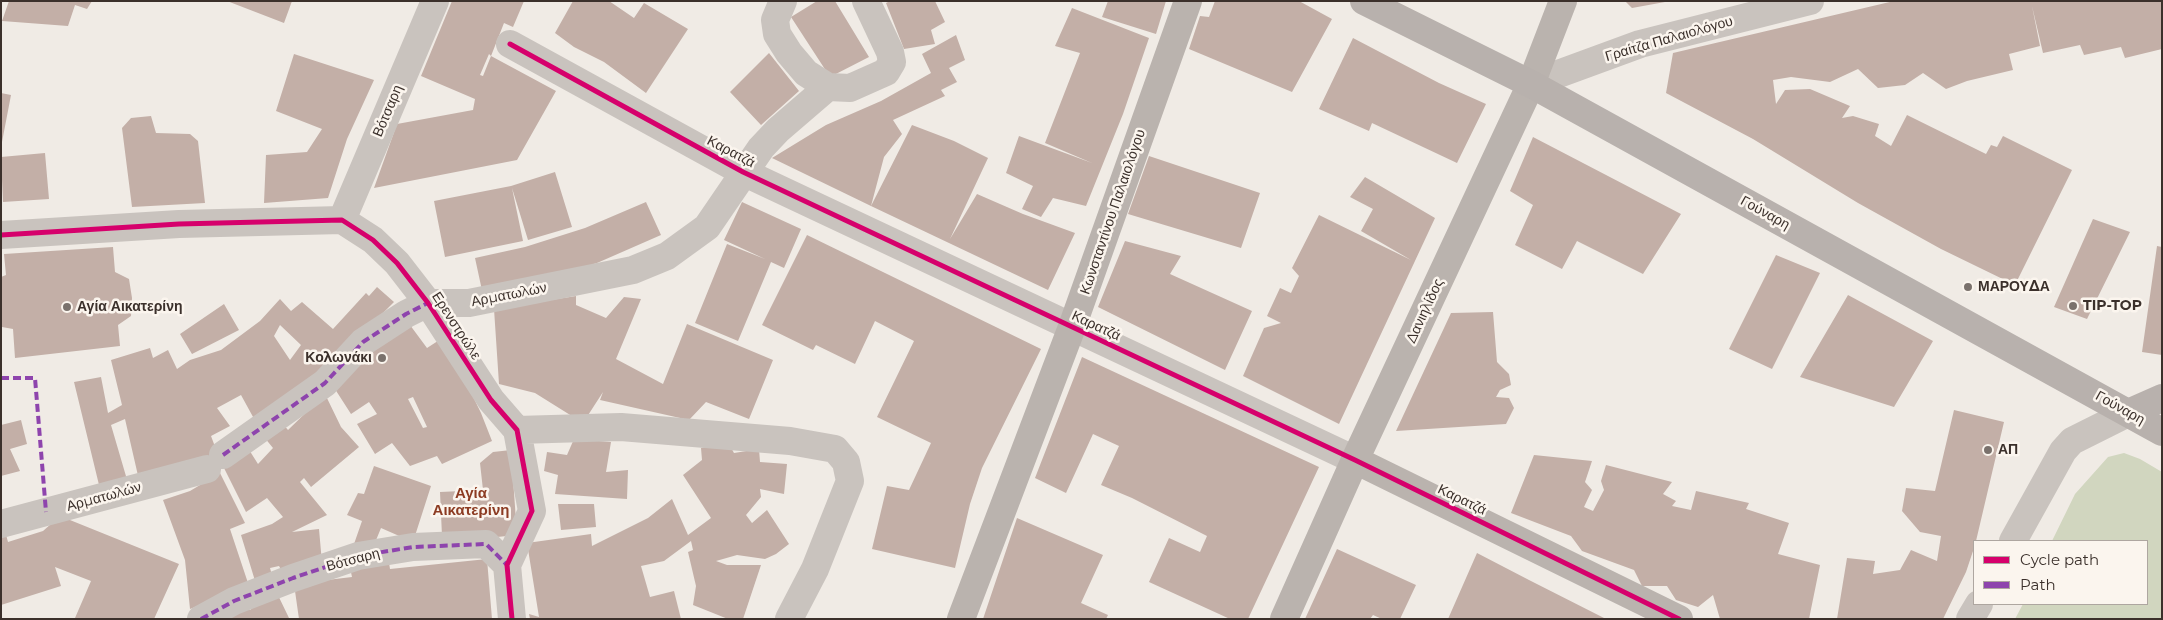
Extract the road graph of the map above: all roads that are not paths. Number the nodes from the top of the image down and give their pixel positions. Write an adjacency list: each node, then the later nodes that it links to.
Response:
1 (435, 1): 12 (street, Βότσαρη)
2 (783, 1): 10 (street)
3 (866, 1): 10 (street)
4 (1188, 1): 15 (street, Κωνσταντίνου Παλαιολόγου)
5 (1364, 1): 9 (main road, Γούναρη)
6 (1563, 1): 9 (street, Δανιηλίδος)
7 (1810, 1): 9 (street, Γραίτζα Παλαιολόγου)
8 (510, 44): 11 (street, Καρατζά)
9 (1531, 84): 17 (main road, Γούναρη); 20 (street, Δανιηλίδος)
10 (828, 87): 11 (street, Αρματωλών)
11 (743, 172): 14 (street, Αρματωλών); 15 (street, Καρατζά)
12 (342, 220): 13 (street); 14 (street, Ερενστρώλε)
13 (1, 235)
14 (428, 303): 18 (street, Ερενστρώλε); 21 (street, Αρματωλών)
15 (1072, 327): 20 (street, Καρατζά); 28 (street, Κωνσταντίνου Παλαιολόγου)
16 (2162, 398): 17 (main road)
17 (2128, 412): 19 (main road, Γούναρη); 22 (street)
18 (517, 430): 23 (street); 27 (street)
19 (2162, 432)
20 (1355, 460): 29 (street, Δανιηλίδος); 30 (street, Καρατζά)
21 (1, 524)
22 (2014, 540)
23 (507, 565): 25 (street, Βότσαρη); 26 (street)
24 (1977, 605): 31 (street)
25 (201, 619)
26 (512, 619)
27 (789, 619)
28 (961, 619)
29 (1284, 619)
30 (1679, 619)
31 (1970, 619)

